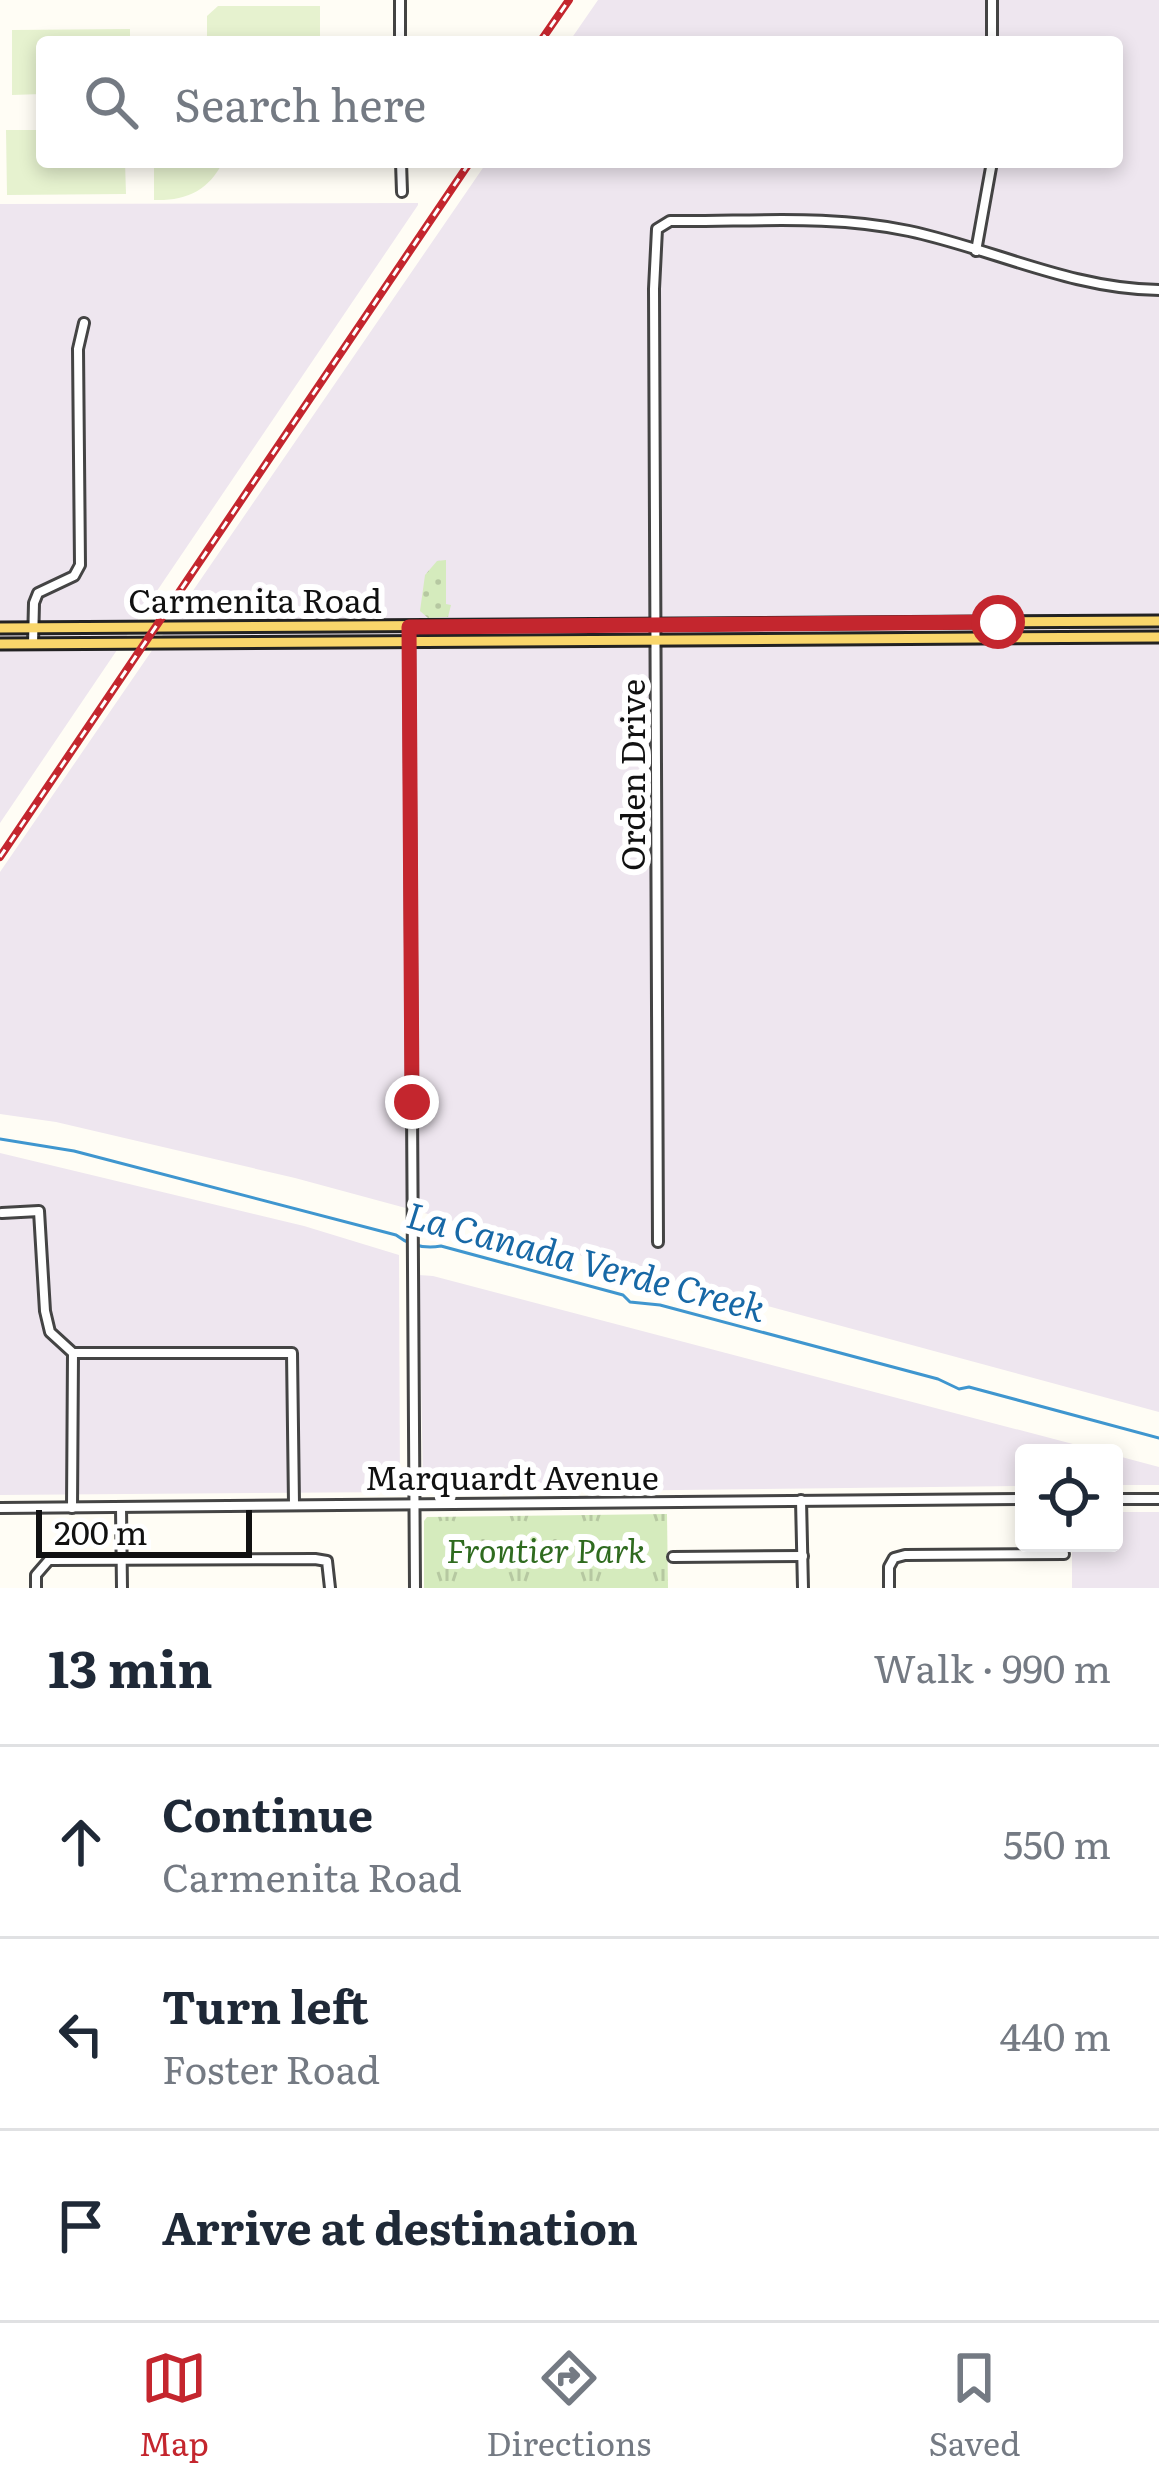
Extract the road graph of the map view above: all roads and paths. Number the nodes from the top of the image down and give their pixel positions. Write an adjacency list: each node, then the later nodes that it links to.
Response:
1 (400, 0): 3 (street)
2 (992, 0): 4 (street)
3 (400, 36)
4 (992, 36)
5 (401, 168): 7 (street)
6 (991, 168): 8 (street)
7 (401, 192)
8 (976, 251): 9 (street); 13 (street, Orden Drive)
9 (1159, 290)
10 (84, 323): 16 (street)
11 (1159, 621): 12 (main road, Carmenita Road)
12 (854, 623): 13 (main road, Carmenita Road); 18 (main road)
13 (657, 624): 14 (main road, Carmenita Road); 19 (street, Orden Drive)
14 (409, 627): 16 (main road, Carmenita Road); 20 (street)
15 (0, 628): 16 (main road, Carmenita Road)
16 (33, 628): 22 (street)
17 (1159, 637): 18 (main road, Carmenita Road)
18 (854, 639): 19 (main road, Carmenita Road)
19 (657, 640): 20 (main road, Carmenita Road); 24 (street, Orden Drive)
20 (410, 642): 22 (main road, Carmenita Road); 30 (street)
21 (0, 644): 22 (main road, Carmenita Road)
22 (33, 644)
23 (2, 1213): 25 (street)
24 (658, 1242)
25 (73, 1353): 31 (street); 34 (street)
26 (1015, 1499): 29 (street, Marquardt Avenue)
27 (1123, 1499): 28 (street)
28 (1159, 1499)
29 (801, 1500): 30 (street, Marquardt Avenue); 37 (street)
30 (415, 1502): 31 (street, Marquardt Avenue); 42 (street)
31 (294, 1504): 32 (street, Marquardt Avenue)
32 (121, 1507): 34 (street, Marquardt Avenue); 38 (street)
33 (0, 1508): 34 (street, Marquardt Avenue)
34 (72, 1508)
35 (1064, 1554): 44 (street)
36 (673, 1556): 37 (street)
37 (803, 1556): 43 (street)
38 (121, 1561): 39 (street); 40 (street); 41 (street)
39 (36, 1588)
40 (122, 1588)
41 (330, 1588)
42 (415, 1588)
43 (803, 1588)
44 (889, 1588)

